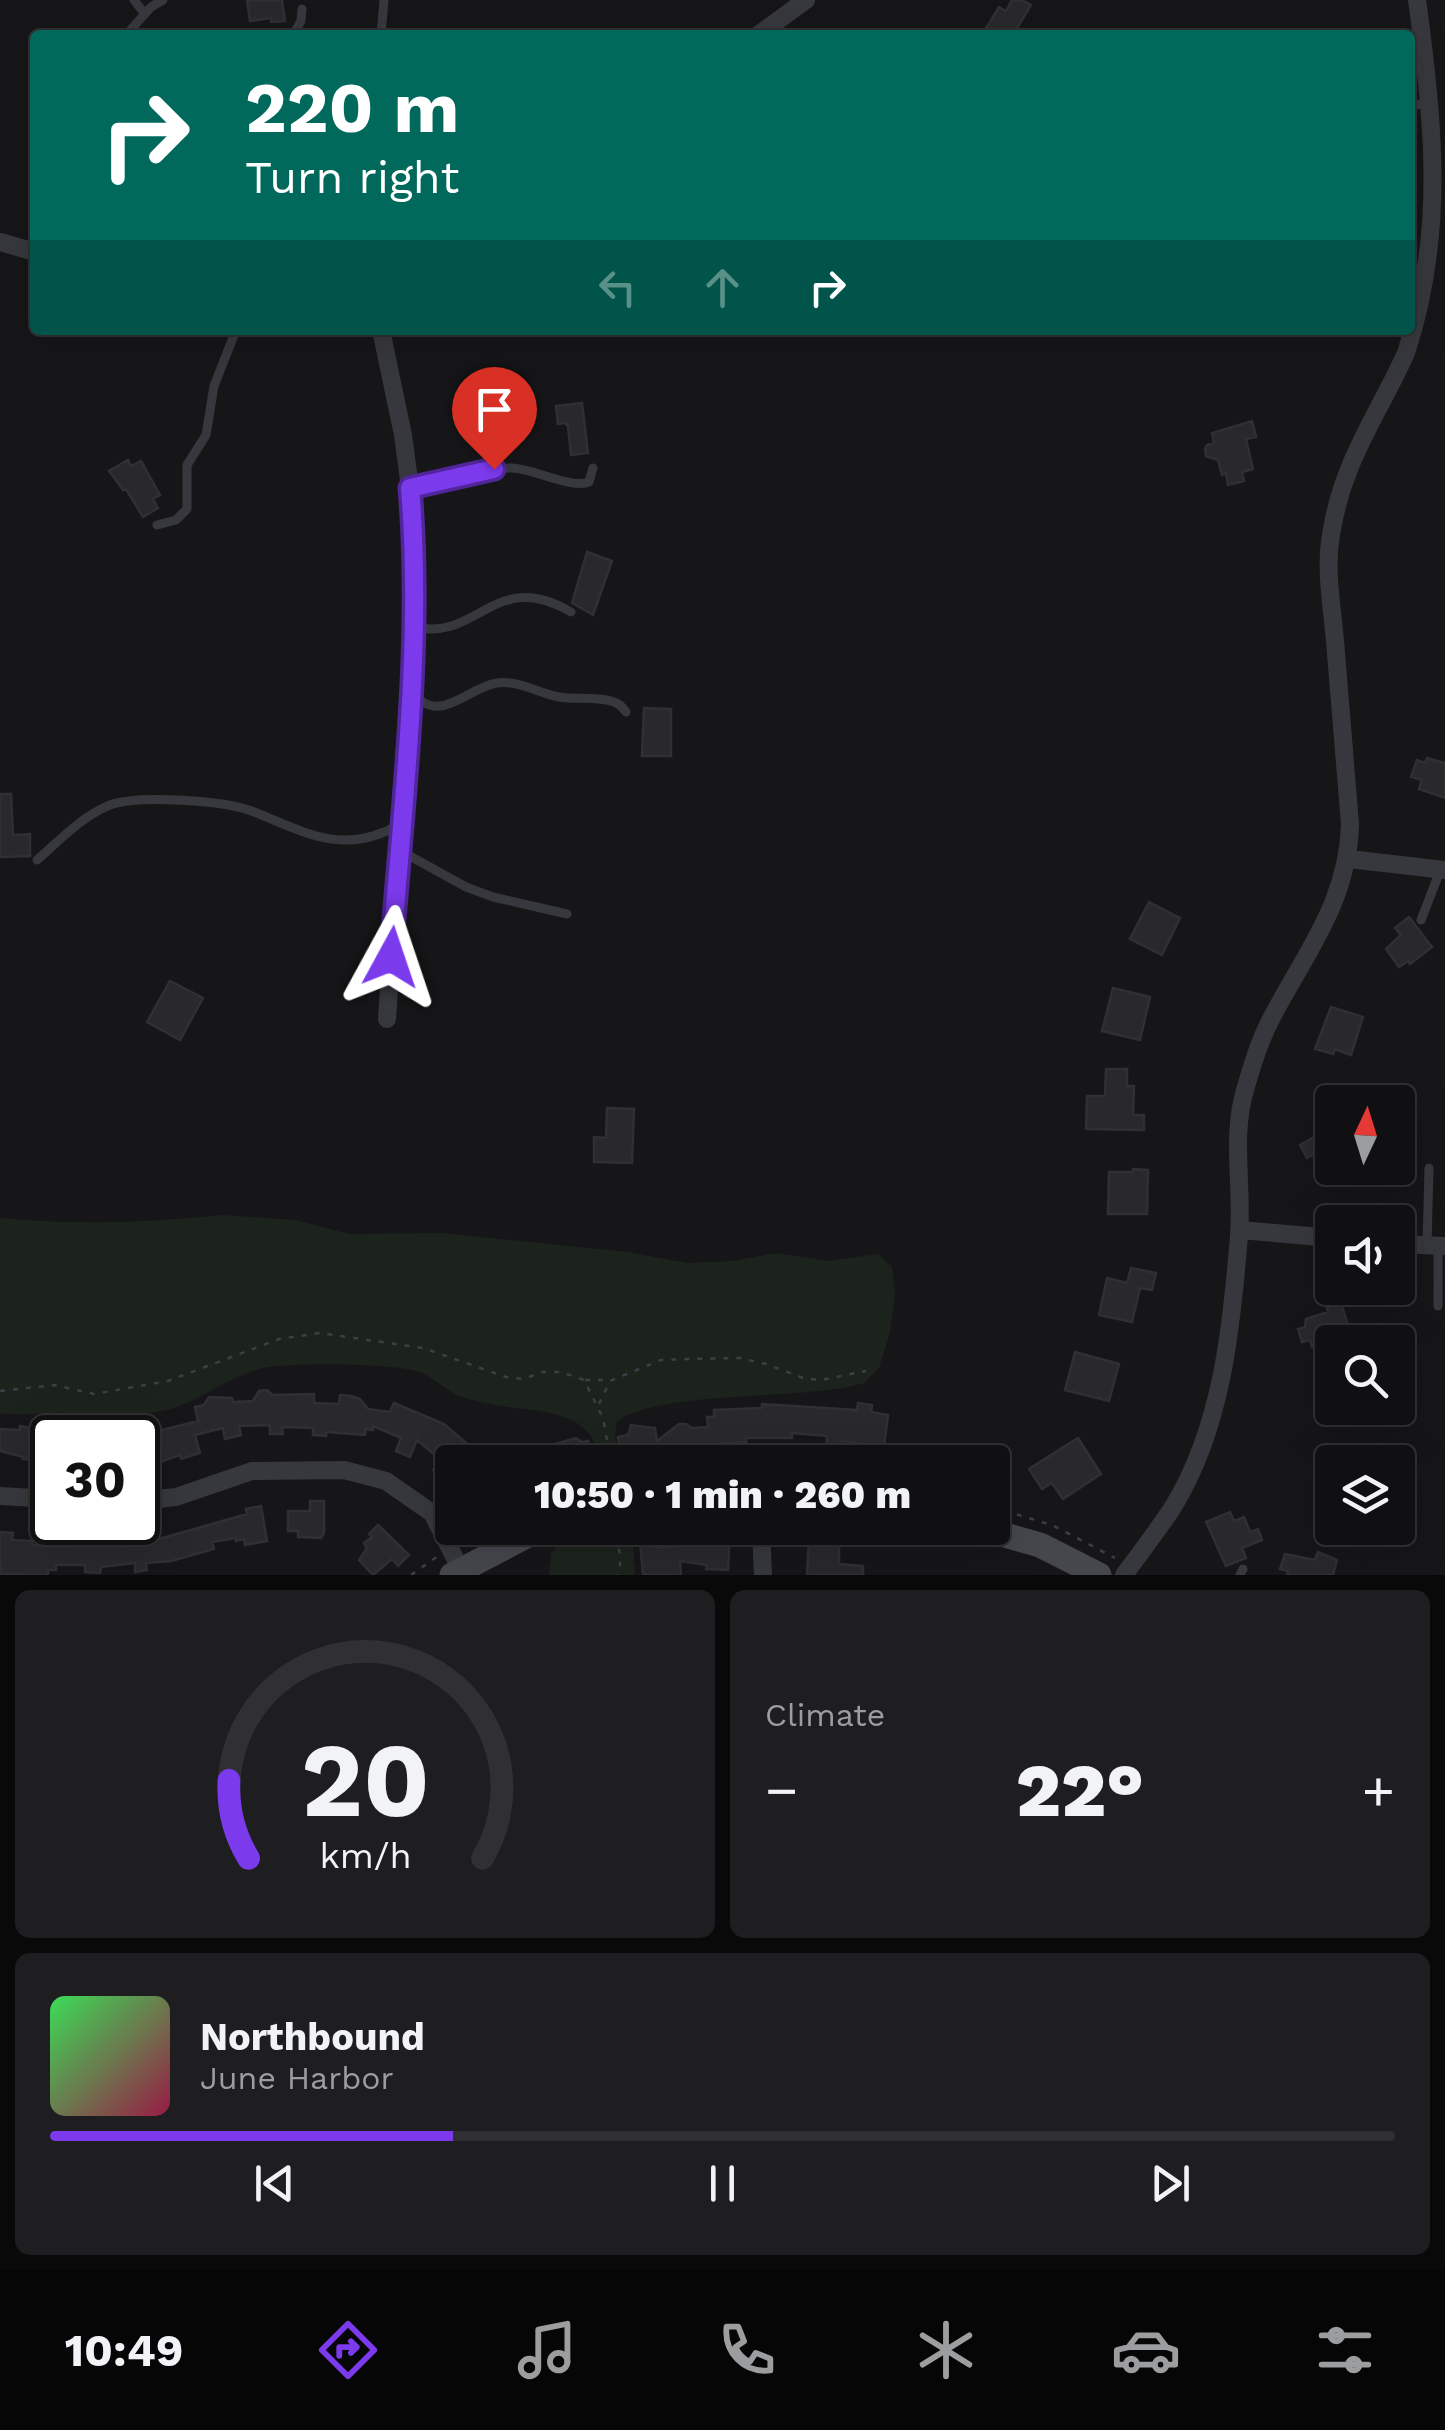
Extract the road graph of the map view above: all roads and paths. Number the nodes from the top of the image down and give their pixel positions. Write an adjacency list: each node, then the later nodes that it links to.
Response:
1 (134, 0): 7 (lane)
2 (163, 0): 7 (lane)
3 (384, 0): 10 (lane)
4 (806, 0): 11 (street)
5 (1417, 0): 12 (street)
6 (302, 8): 9 (lane)
7 (145, 14): 8 (lane)
8 (131, 30)
9 (296, 30)
10 (381, 30)
11 (765, 30)
12 (1432, 104): 13 (lane); 16 (street)
13 (1415, 105)
14 (0, 242): 15 (street)
15 (30, 251)
16 (1415, 325)
17 (234, 335): 22 (lane)
18 (382, 335): 21 (street)
19 (1412, 335): 29 (street)
20 (592, 468): 21 (lane)
21 (410, 488): 24 (street)
22 (158, 525)
23 (572, 612): 24 (lane)
24 (415, 628): 25 (street)
25 (411, 690): 26 (lane); 27 (street)
26 (626, 712)
27 (401, 824): 28 (street); 30 (lane)
28 (400, 850): 32 (lane); 34 (street)
29 (1349, 858): 31 (street); 36 (street)
30 (36, 860)
31 (1442, 870): 33 (lane)
32 (567, 914)
33 (1420, 920)
34 (387, 1019)
35 (1429, 1168): 38 (lane)
36 (1240, 1230): 37 (street); 54 (street)
37 (1315, 1237)
38 (1436, 1246): 39 (lane)
39 (1438, 1306)
40 (866, 1370): 42 (path)
41 (584, 1380): 42 (path); 43 (path); 44 (path)
42 (610, 1380): 44 (path)
43 (0, 1391)
44 (598, 1406): 45 (path)
45 (607, 1445)
46 (0, 1496): 47 (street)
47 (30, 1498)
48 (160, 1498): 55 (street)
49 (1010, 1512): 54 (path)
50 (1010, 1536): 58 (street)
51 (509, 1545): 55 (street)
52 (618, 1545): 56 (path)
53 (762, 1545): 57 (street)
54 (1127, 1572)
55 (456, 1573)
56 (618, 1575)
57 (763, 1575)
58 (1098, 1575)

